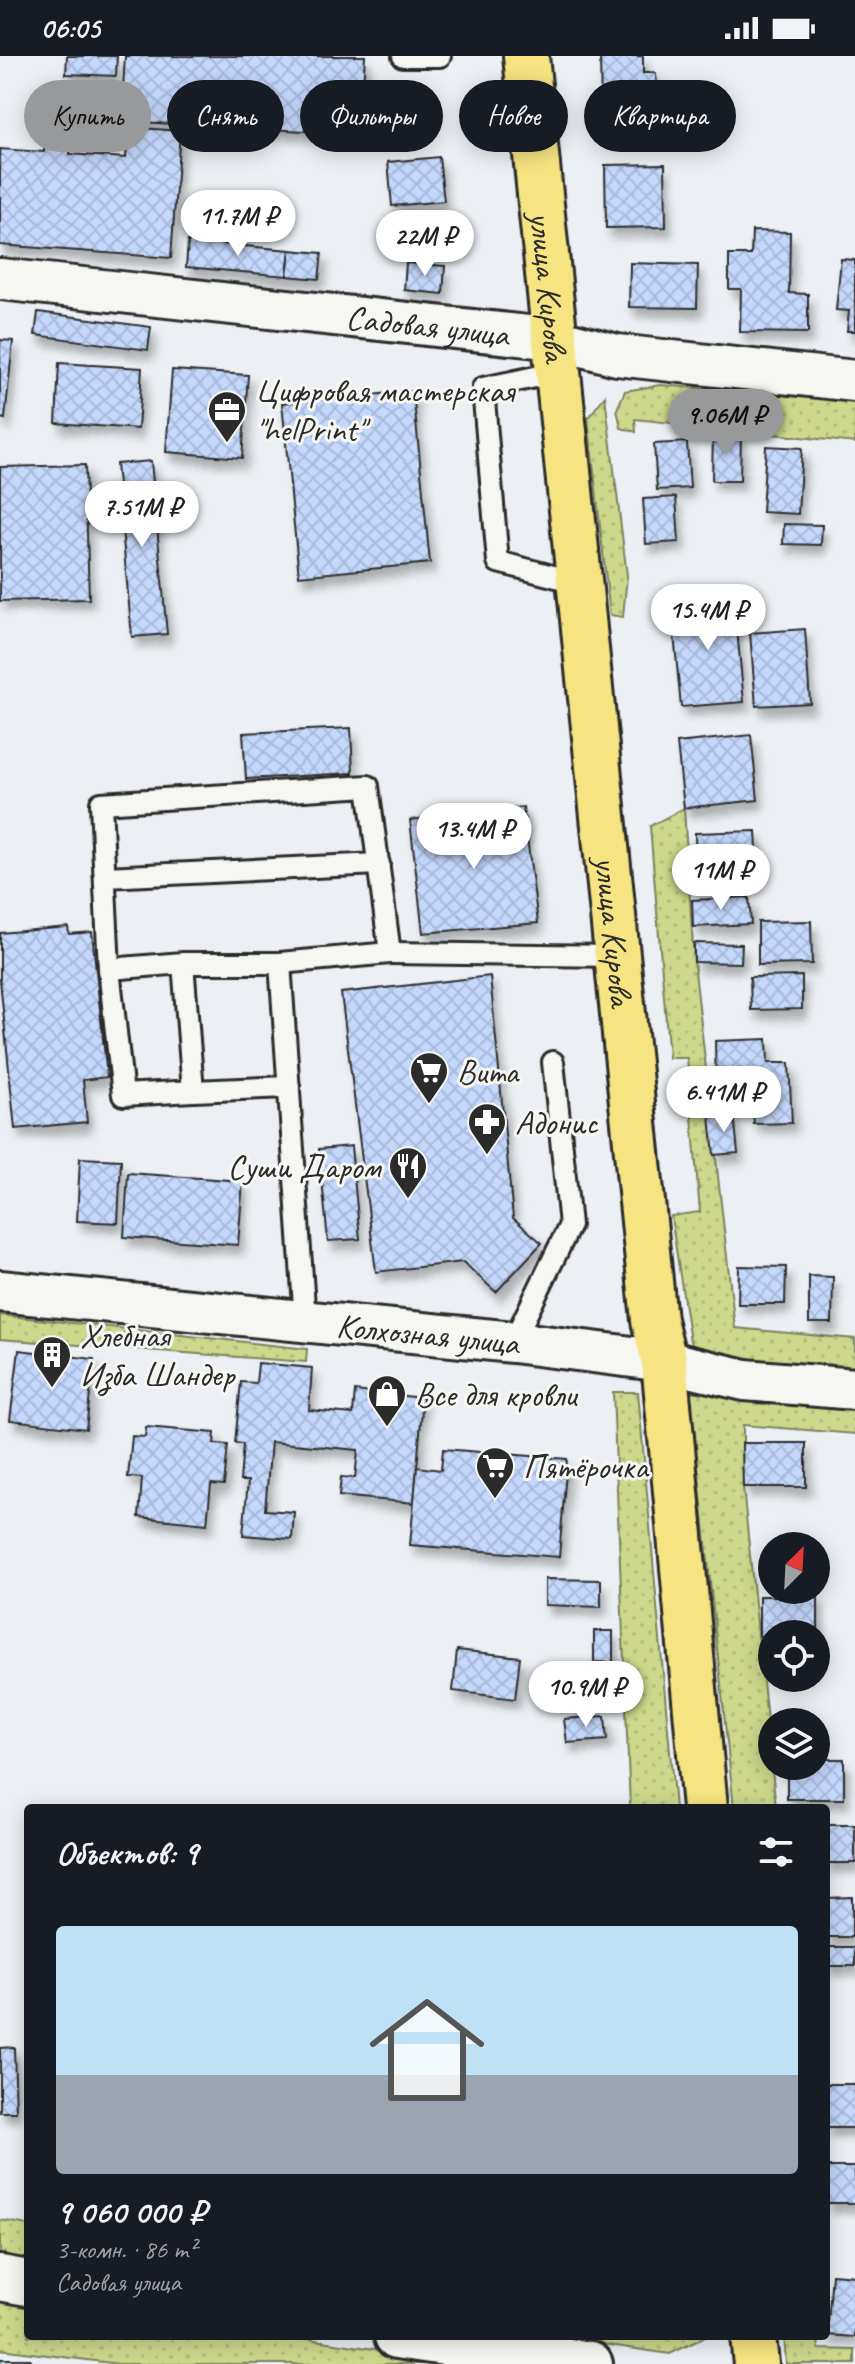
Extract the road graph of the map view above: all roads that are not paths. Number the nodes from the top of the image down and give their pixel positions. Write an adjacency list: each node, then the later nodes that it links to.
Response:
1 (403, 56): 2 (lane)
2 (440, 56)
3 (526, 56): 5 (main road, улица Кирова)
4 (0, 279): 5 (street, Садовая улица)
5 (558, 355): 6 (street, Садовая улица); 7 (main road, улица Кирова); 7 (lane)
6 (855, 381)
7 (580, 583): 11 (main road, улица Кирова)
8 (379, 864): 9 (lane); 9 (lane); 10 (lane)
9 (105, 877): 14 (lane)
10 (390, 953): 11 (lane); 13 (lane)
11 (618, 956): 21 (main road, улица Кирова)
12 (183, 963): 13 (lane); 14 (lane); 17 (lane)
13 (280, 963): 16 (lane)
14 (109, 969): 17 (lane)
15 (553, 1062): 20 (lane)
16 (289, 1087): 17 (lane); 19 (lane)
17 (193, 1091)
18 (0, 1291): 19 (street, Колхозная улица)
19 (305, 1321): 20 (street, Колхозная улица)
20 (513, 1342): 21 (street, Колхозная улица)
21 (664, 1361): 22 (street, Колхозная улица); 23 (main road, улица Кирова)
22 (855, 1389)
23 (705, 1804)
24 (0, 2278): 25 (street)
25 (24, 2282)
26 (425, 2340): 28 (street)
27 (753, 2340): 29 (main road)
28 (590, 2364)
29 (756, 2364)

